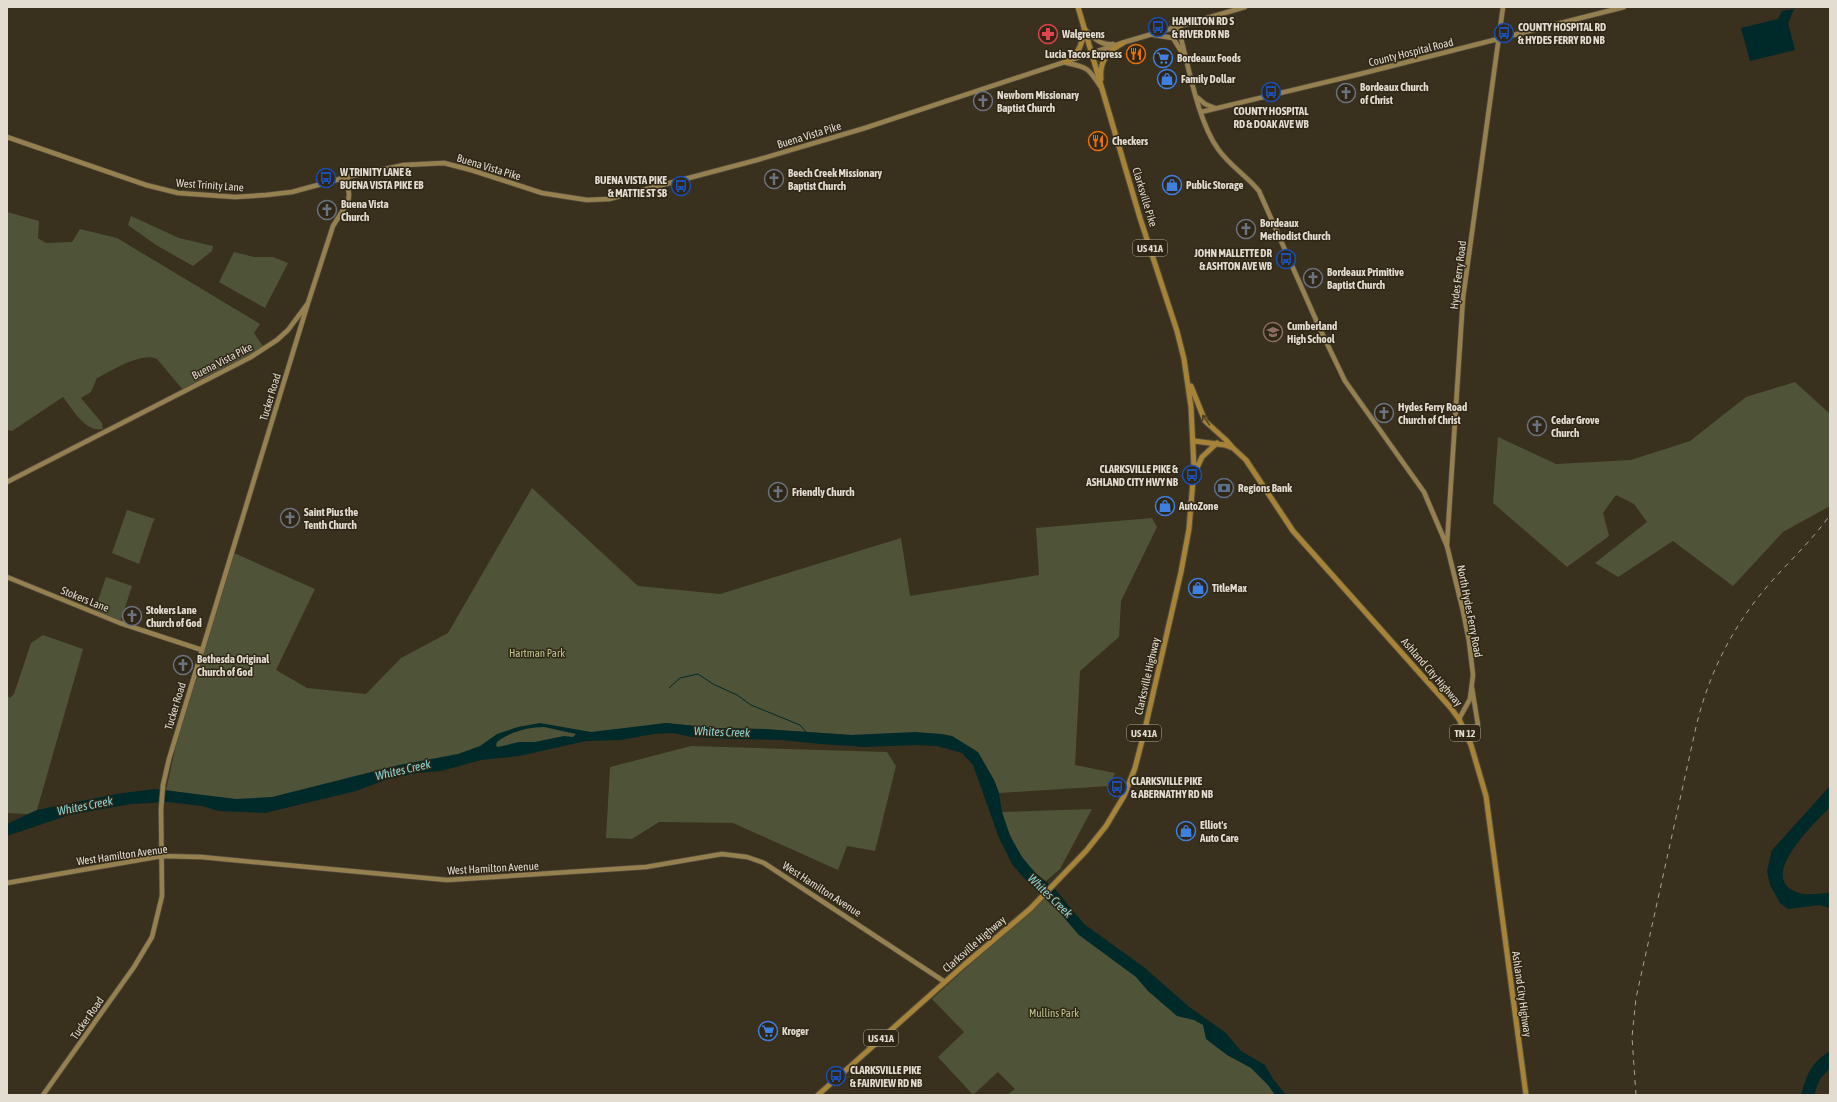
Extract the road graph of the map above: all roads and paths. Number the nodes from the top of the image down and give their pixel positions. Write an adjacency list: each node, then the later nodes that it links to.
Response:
1 (1078, 7): 6 (main road, Clarksville Pike / US 41A)
2 (1245, 7): 5 (street)
3 (1503, 7): 8 (street, Hydes Ferry Road)
4 (1624, 7): 8 (street, County Hospital Road)
5 (1178, 27): 7 (street); 11 (street)
6 (1084, 28): 9 (street); 10 (main road, Clarksville Pike / US 41A); 12 (main road)
7 (1150, 35): 9 (street); 11 (street)
8 (1499, 38): 15 (street, County Hospital Road); 26 (street, Hydes Ferry Road)
9 (1123, 43): 10 (street, Buena Vista Pike); 13 (main road)
10 (1091, 54): 12 (street, Buena Vista Pike); 13 (main road, Clarksville Pike / US 41A)
11 (1186, 61): 14 (street, North Hydes Ferry Road)
12 (1066, 62): 13 (street); 18 (street, Buena Vista Pike)
13 (1102, 90): 20 (main road, Clarksville Pike / US 41A)
14 (1197, 96): 15 (street); 16 (street, North Hydes Ferry Road)
15 (1215, 108): 16 (street, County Hospital Road)
16 (1201, 112): 26 (street, North Hydes Ferry Road)
17 (7, 137): 18 (street, West Trinity Lane)
18 (347, 177): 19 (street, Buena Vista Pike)
19 (308, 303): 25 (street, Buena Vista Pike); 28 (street, Tucker Road)
20 (1186, 374): 21 (main road, Clarksville Pike / US 41A); 23 (main road, one-way to 20)
21 (1194, 442): 22 (main road, Ashland City Highway / TN 12); 24 (main road, Clarksville Highway / US 41A)
22 (1217, 443): 23 (main road, Ashland City Highway / TN 12); 24 (main road)
23 (1233, 448): 30 (main road, Ashland City Highway / TN 12)
24 (1194, 474): 34 (main road, Clarksville Highway / US 41A)
25 (7, 482)
26 (1447, 546): 29 (street, North Hydes Ferry Road)
27 (7, 577): 28 (street, Stokers Lane)
28 (202, 650): 32 (street, Tucker Road)
29 (1472, 685): 30 (street, North Hydes Ferry Road); 31 (street, North Hydes Ferry Road)
30 (1459, 719): 37 (main road, Ashland City Highway / TN 12)
31 (1478, 725)
32 (162, 856): 33 (street, West Hamilton Avenue); 34 (street, West Hamilton Avenue); 35 (street, Tucker Road)
33 (7, 884)
34 (945, 982): 36 (main road, Clarksville Highway / US 41A)
35 (43, 1095)
36 (818, 1095)
37 (1526, 1095)

